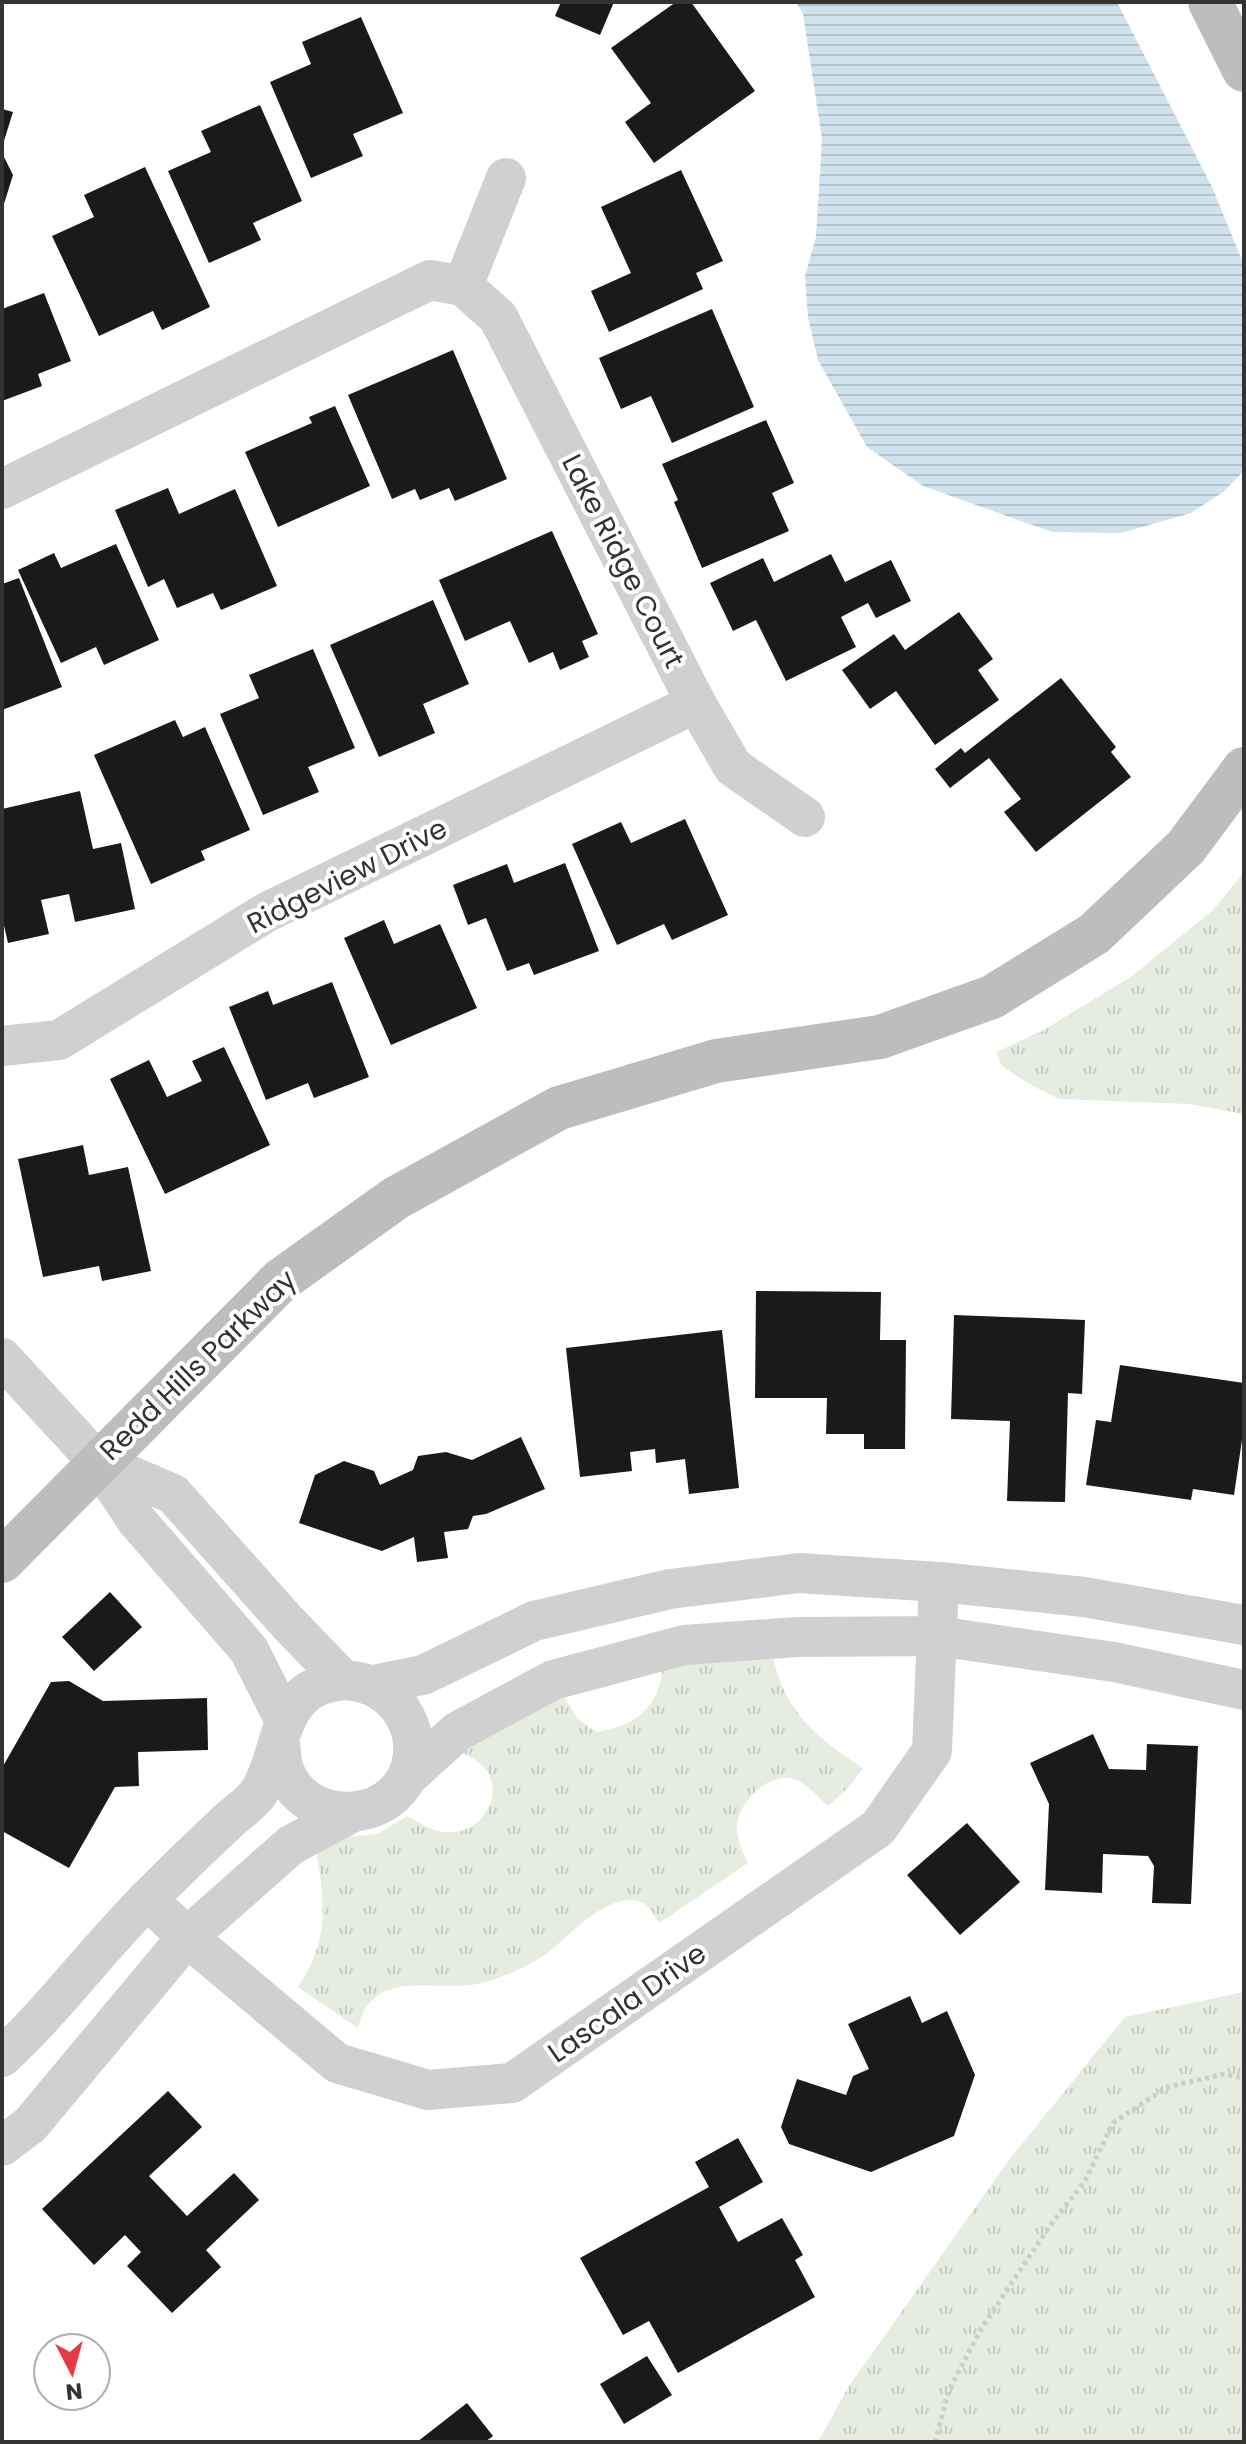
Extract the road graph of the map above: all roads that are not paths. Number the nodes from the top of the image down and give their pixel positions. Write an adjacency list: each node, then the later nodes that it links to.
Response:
1 (1210, 2): 2 (street)
2 (1244, 70)
3 (506, 178): 4 (street)
4 (463, 286): 5 (street); 6 (street, Lake Ridge Court)
5 (2, 489)
6 (696, 703): 8 (street, Lake Ridge Court); 9 (street, Ridgeview Drive)
7 (1244, 769): 11 (street, Redd Hills Parkway)
8 (805, 817)
9 (2, 1046)
10 (2, 1358): 11 (street)
11 (98, 1462): 12 (street, Redd Hills Parkway); 16 (street); 18 (street)
12 (2, 1561)
13 (939, 1582): 14 (street); 15 (street, Lascala Drive); 16 (street)
14 (1244, 1625)
15 (937, 1636): 17 (street); 19 (street); 22 (street, Lascala Drive)
16 (358, 1682): 18 (street); 19 (street)
17 (1244, 1690)
18 (282, 1732): 20 (street); 21 (street)
19 (406, 1778): 20 (street)
20 (351, 1813): 22 (street)
21 (147, 1899): 22 (street, Lascala Drive); 23 (street)
22 (187, 1937): 24 (street)
23 (2, 2057)
24 (2, 2146)

